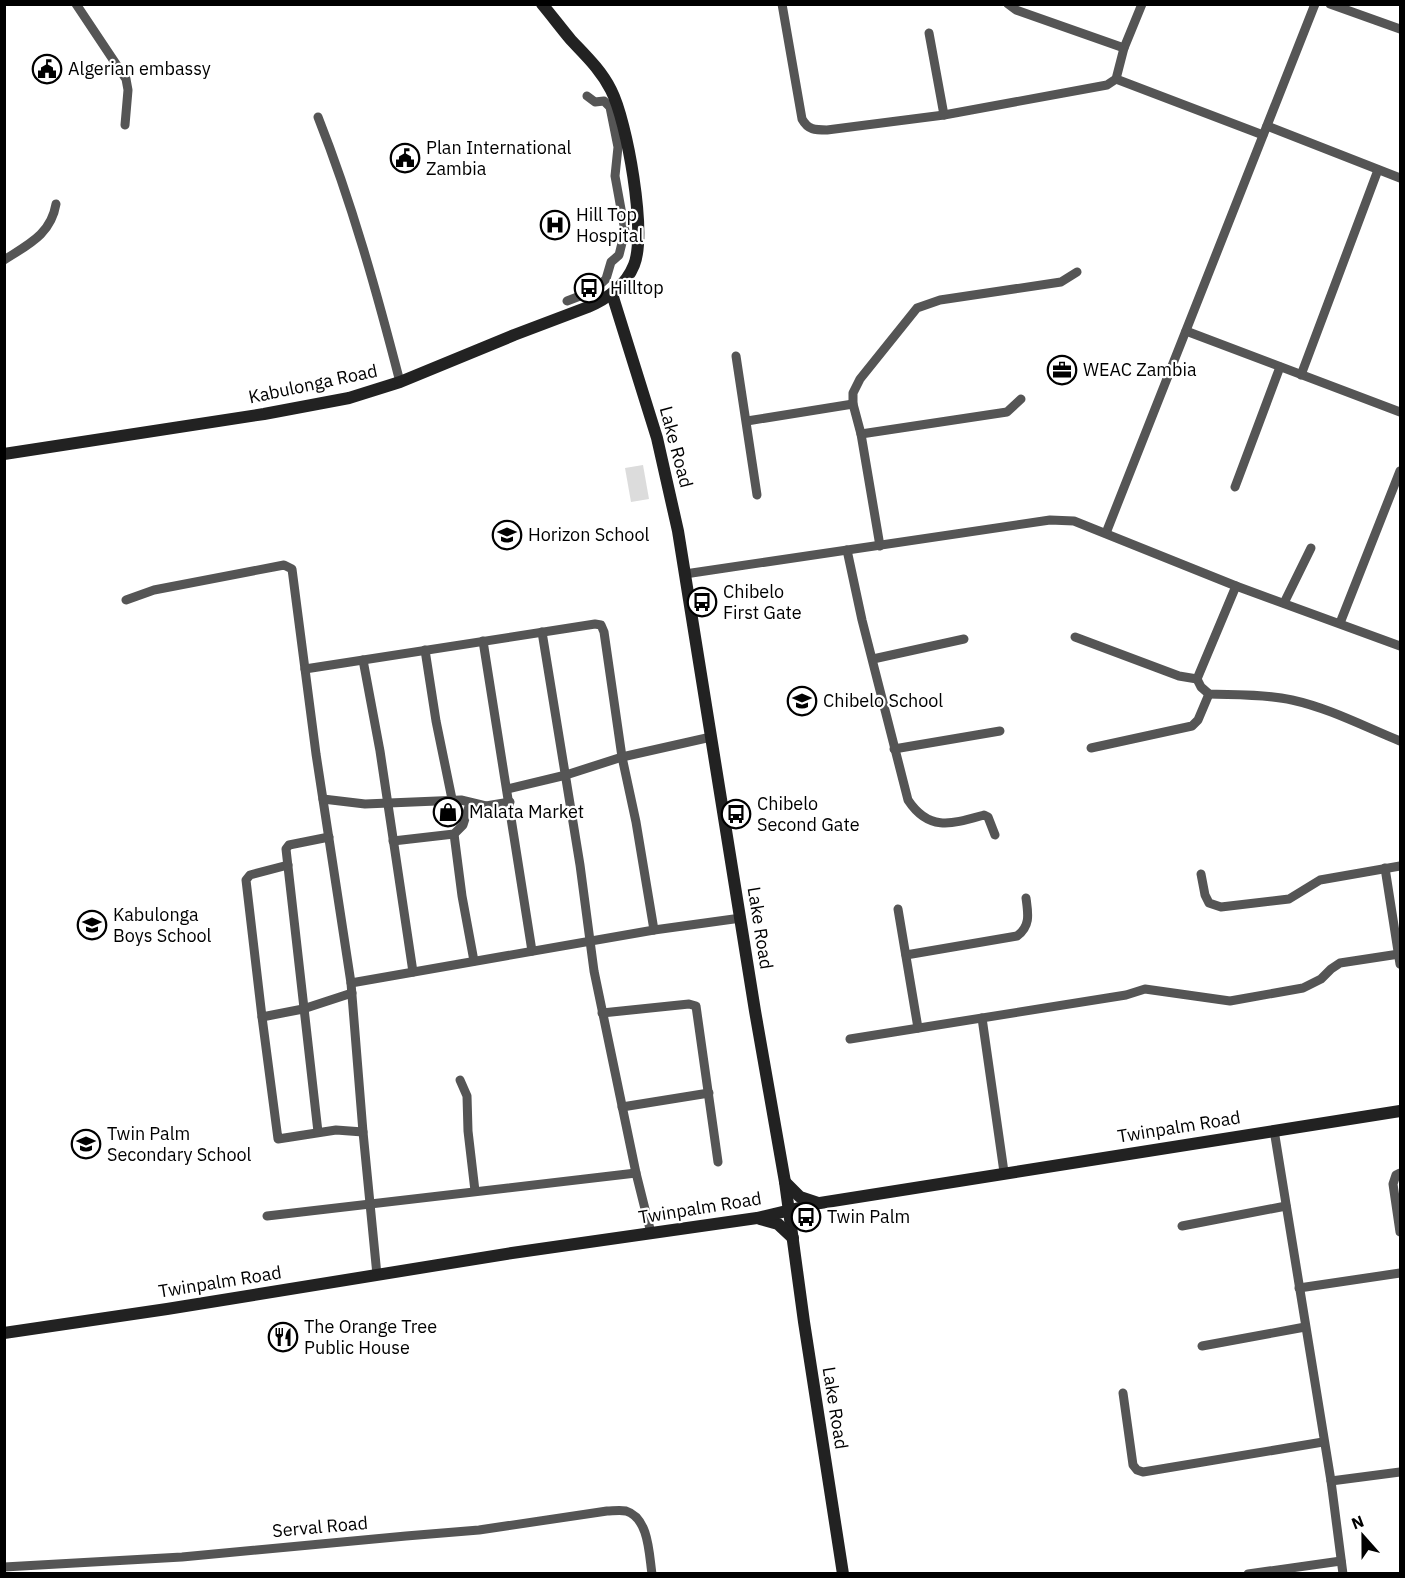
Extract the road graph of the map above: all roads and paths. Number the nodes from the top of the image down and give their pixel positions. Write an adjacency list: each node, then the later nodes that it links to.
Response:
1 (76, 4): 15 (street)
2 (542, 4): 22 (main road)
3 (782, 4): 13 (street)
4 (1008, 4): 10 (street)
5 (1142, 4): 10 (street)
6 (1315, 4): 16 (street)
7 (1330, 4): 8 (street)
8 (1401, 29)
9 (929, 33): 13 (street)
10 (1124, 48): 11 (street)
11 (1116, 79): 13 (street); 16 (street)
12 (587, 96): 23 (street)
13 (944, 115)
14 (318, 117): 28 (street)
15 (124, 125)
16 (1265, 131): 17 (street); 24 (street)
17 (1377, 170): 18 (street); 27 (street)
18 (1401, 178)
19 (56, 204): 20 (street)
20 (4, 260)
21 (1077, 272): 30 (street)
22 (612, 294): 28 (main road, Kabulonga Road); 42 (main road, Lake Road)
23 (567, 301)
24 (1186, 331): 26 (street); 38 (street)
25 (736, 356): 32 (street)
26 (1280, 367): 27 (street); 36 (street)
27 (1301, 375): 31 (street)
28 (400, 382): 34 (main road, Kabulonga Road)
29 (1021, 399): 33 (street)
30 (853, 404): 32 (street); 33 (street)
31 (1401, 412)
32 (747, 421): 37 (street)
33 (861, 434): 39 (street)
34 (4, 454)
35 (1400, 473): 46 (street)
36 (1235, 487)
37 (757, 495)
38 (1106, 533): 39 (street); 43 (street)
39 (880, 546): 41 (street)
40 (1311, 548): 45 (street)
41 (847, 550): 42 (street); 53 (street)
42 (685, 574): 59 (main road, Lake Road)
43 (1236, 586): 45 (street); 56 (street)
44 (126, 600): 55 (street)
45 (1284, 603): 46 (street)
46 (1340, 624): 51 (street)
47 (542, 632): 50 (street); 63 (street); 64 (street)
48 (1075, 637): 56 (street)
49 (964, 639): 53 (street)
50 (483, 641): 52 (street); 65 (street)
51 (1401, 646)
52 (425, 650): 54 (street); 67 (street)
53 (873, 659): 62 (street)
54 (363, 660): 55 (street); 69 (street)
55 (305, 669): 66 (street)
56 (1197, 679): 57 (street)
57 (1209, 694): 60 (street); 61 (street)
58 (1000, 730): 62 (street)
59 (711, 737): 63 (street); 81 (main road, Lake Road)
60 (1401, 741)
61 (1090, 748)
62 (894, 749): 72 (street)
63 (622, 757): 64 (street); 82 (street)
64 (566, 775): 65 (street); 83 (street)
65 (507, 789): 68 (street)
66 (323, 800): 69 (street); 73 (street)
67 (452, 800): 69 (street); 70 (street)
68 (510, 802): 70 (street); 84 (street)
69 (388, 803): 74 (street)
70 (470, 803): 71 (street)
71 (453, 834): 74 (street); 87 (street)
72 (995, 835)
73 (329, 837): 75 (street); 89 (street)
74 (393, 841): 88 (street)
75 (288, 865): 91 (street); 93 (street)
76 (1401, 866): 77 (street)
77 (1385, 868): 78 (street); 86 (street)
78 (1201, 874)
79 (1026, 898): 85 (street)
80 (898, 909): 85 (street)
81 (741, 918): 82 (street); 108 (main road, Lake Road)
82 (654, 930): 83 (street)
83 (591, 941): 84 (street); 92 (street)
84 (532, 951): 87 (street)
85 (906, 955): 95 (street)
86 (1400, 959): 94 (street)
87 (474, 961): 88 (street)
88 (413, 972): 89 (street)
89 (351, 983): 90 (street)
90 (352, 993): 91 (street); 103 (street)
91 (303, 1009): 93 (street); 102 (street)
92 (602, 1013): 98 (street); 99 (street)
93 (262, 1017): 102 (street)
94 (982, 1018): 95 (street); 105 (street)
95 (918, 1028): 96 (street)
96 (850, 1039)
97 (460, 1080): 109 (street)
98 (709, 1093): 99 (street); 104 (street)
99 (622, 1107): 106 (street)
100 (1401, 1111): 101 (main road, Twinpalm Road)
101 (1274, 1130): 105 (main road, Twinpalm Road); 112 (street)
102 (318, 1132): 103 (street)
103 (363, 1132): 111 (street)
104 (718, 1162)
105 (1004, 1172): 110 (main road, Twinpalm Road)
106 (636, 1173): 109 (street); 118 (street)
107 (1401, 1173): 117 (street)
108 (785, 1182): 110 (main road); 113 (main road, Lake Road)
109 (475, 1191): 111 (street)
110 (820, 1203): 113 (main road, Twinpalm Road)
111 (370, 1204): 114 (street); 121 (street)
112 (1286, 1206): 116 (street); 122 (street)
113 (788, 1211): 115 (main road, Twinpalm Road); 119 (main road, Lake Road)
114 (267, 1216)
115 (757, 1218): 118 (main road, Twinpalm Road); 119 (main road)
116 (1182, 1226)
117 (1401, 1232)
118 (651, 1233): 121 (main road, Twinpalm Road)
119 (794, 1239): 133 (main road, Lake Road)
120 (1401, 1273): 122 (street)
121 (377, 1275): 124 (main road, Twinpalm Road)
122 (1299, 1288): 123 (street)
123 (1305, 1327): 125 (street); 127 (street)
124 (4, 1333)
125 (1202, 1346)
126 (1123, 1393): 127 (street)
127 (1323, 1442): 129 (street)
128 (1401, 1472): 129 (street)
129 (1330, 1481): 130 (street)
130 (1341, 1561): 134 (street); 135 (street)
131 (4, 1567): 132 (street, Serval Road)
132 (652, 1574)
133 (843, 1574)
134 (1248, 1574)
135 (1342, 1574)

